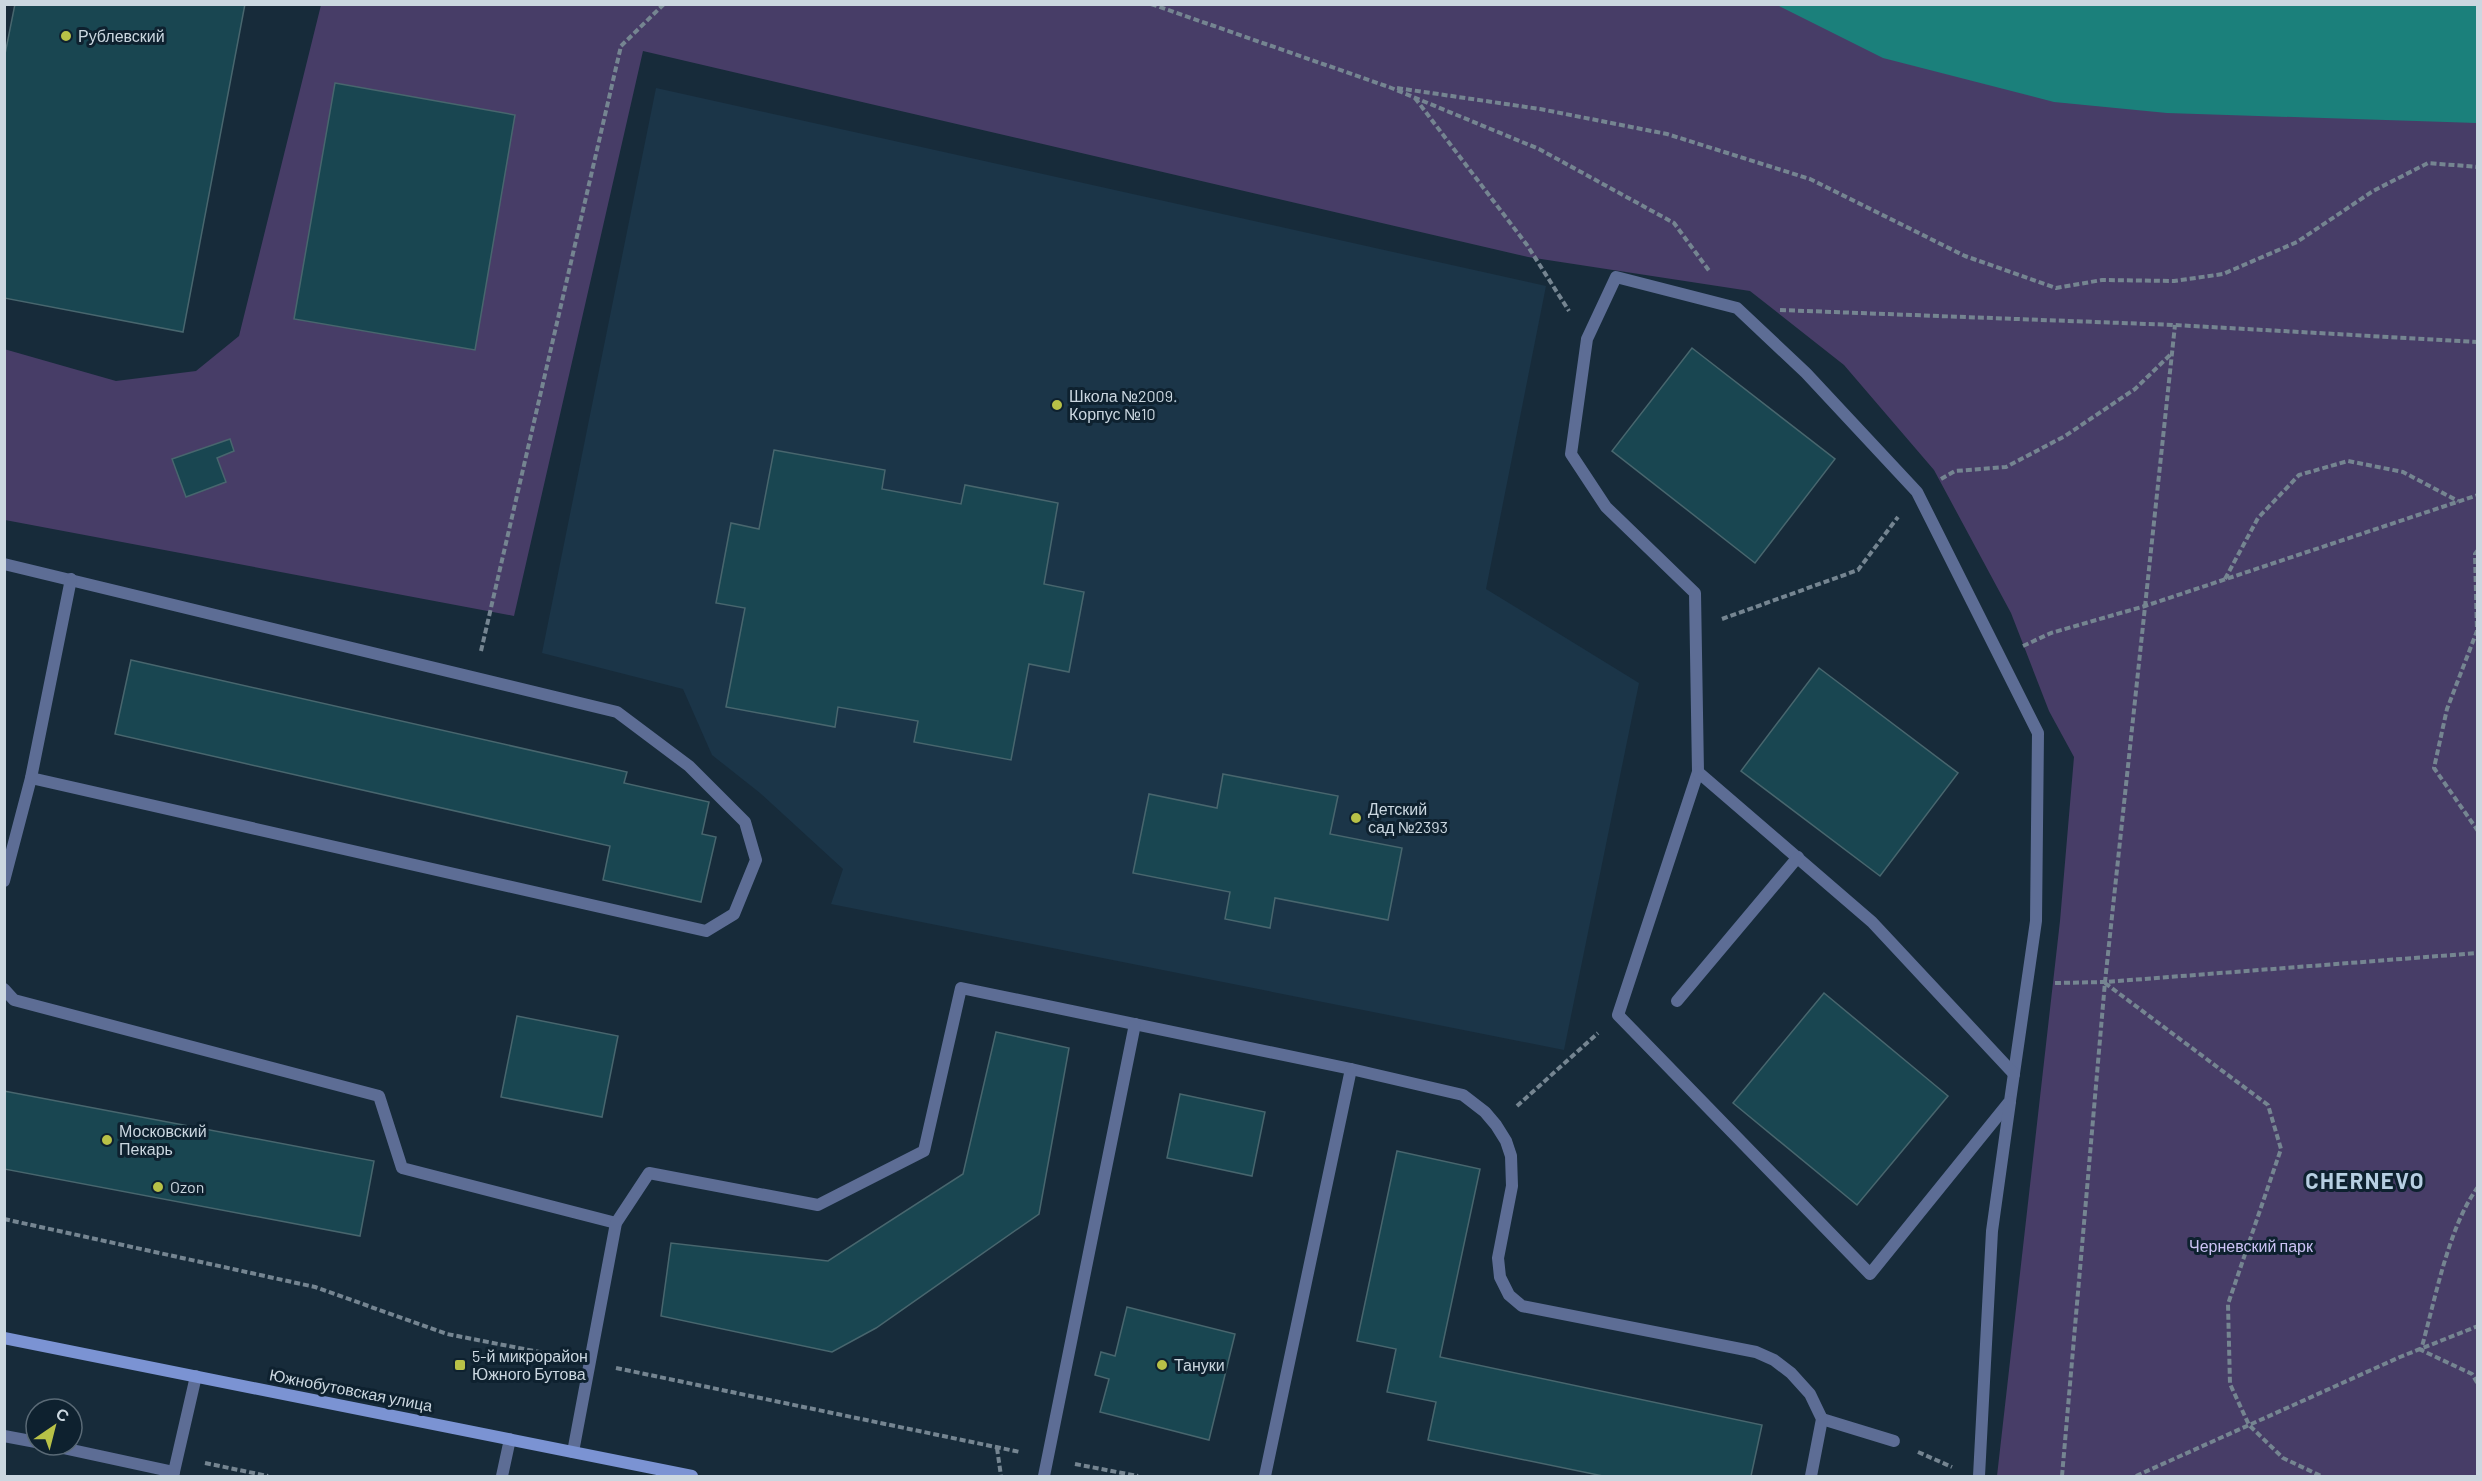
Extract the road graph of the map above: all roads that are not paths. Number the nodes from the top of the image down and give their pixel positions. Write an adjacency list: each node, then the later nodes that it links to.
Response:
1 (4, 564): 2 (lane)
2 (71, 579): 4 (lane); 4 (lane)
3 (1698, 772): 5 (lane); 11 (lane); 12 (lane)
4 (31, 778): 6 (lane)
5 (1797, 857): 8 (lane); 11 (lane)
6 (4, 880)
7 (4, 989): 13 (lane)
8 (1677, 1001)
9 (1135, 1024): 10 (lane); 13 (lane); 26 (lane)
10 (1351, 1069): 16 (lane); 27 (lane)
11 (2014, 1074): 12 (lane)
12 (2010, 1101): 29 (lane)
13 (616, 1223): 21 (lane)
14 (4, 1338): 15 (street, Южнобутовская улица)
15 (196, 1376): 18 (street, Южнобутовская улица); 23 (lane)
16 (1822, 1419): 20 (lane); 28 (lane)
17 (4, 1436): 19 (lane)
18 (510, 1439): 21 (street, Южнобутовская улица); 24 (lane)
19 (24, 1440)
20 (1894, 1441)
21 (573, 1452): 25 (street, Южнобутовская улица)
22 (84, 1453): 23 (lane)
23 (174, 1474)
24 (502, 1476)
25 (692, 1476)
26 (1044, 1476)
27 (1265, 1476)
28 (1811, 1476)
29 (1979, 1476)

